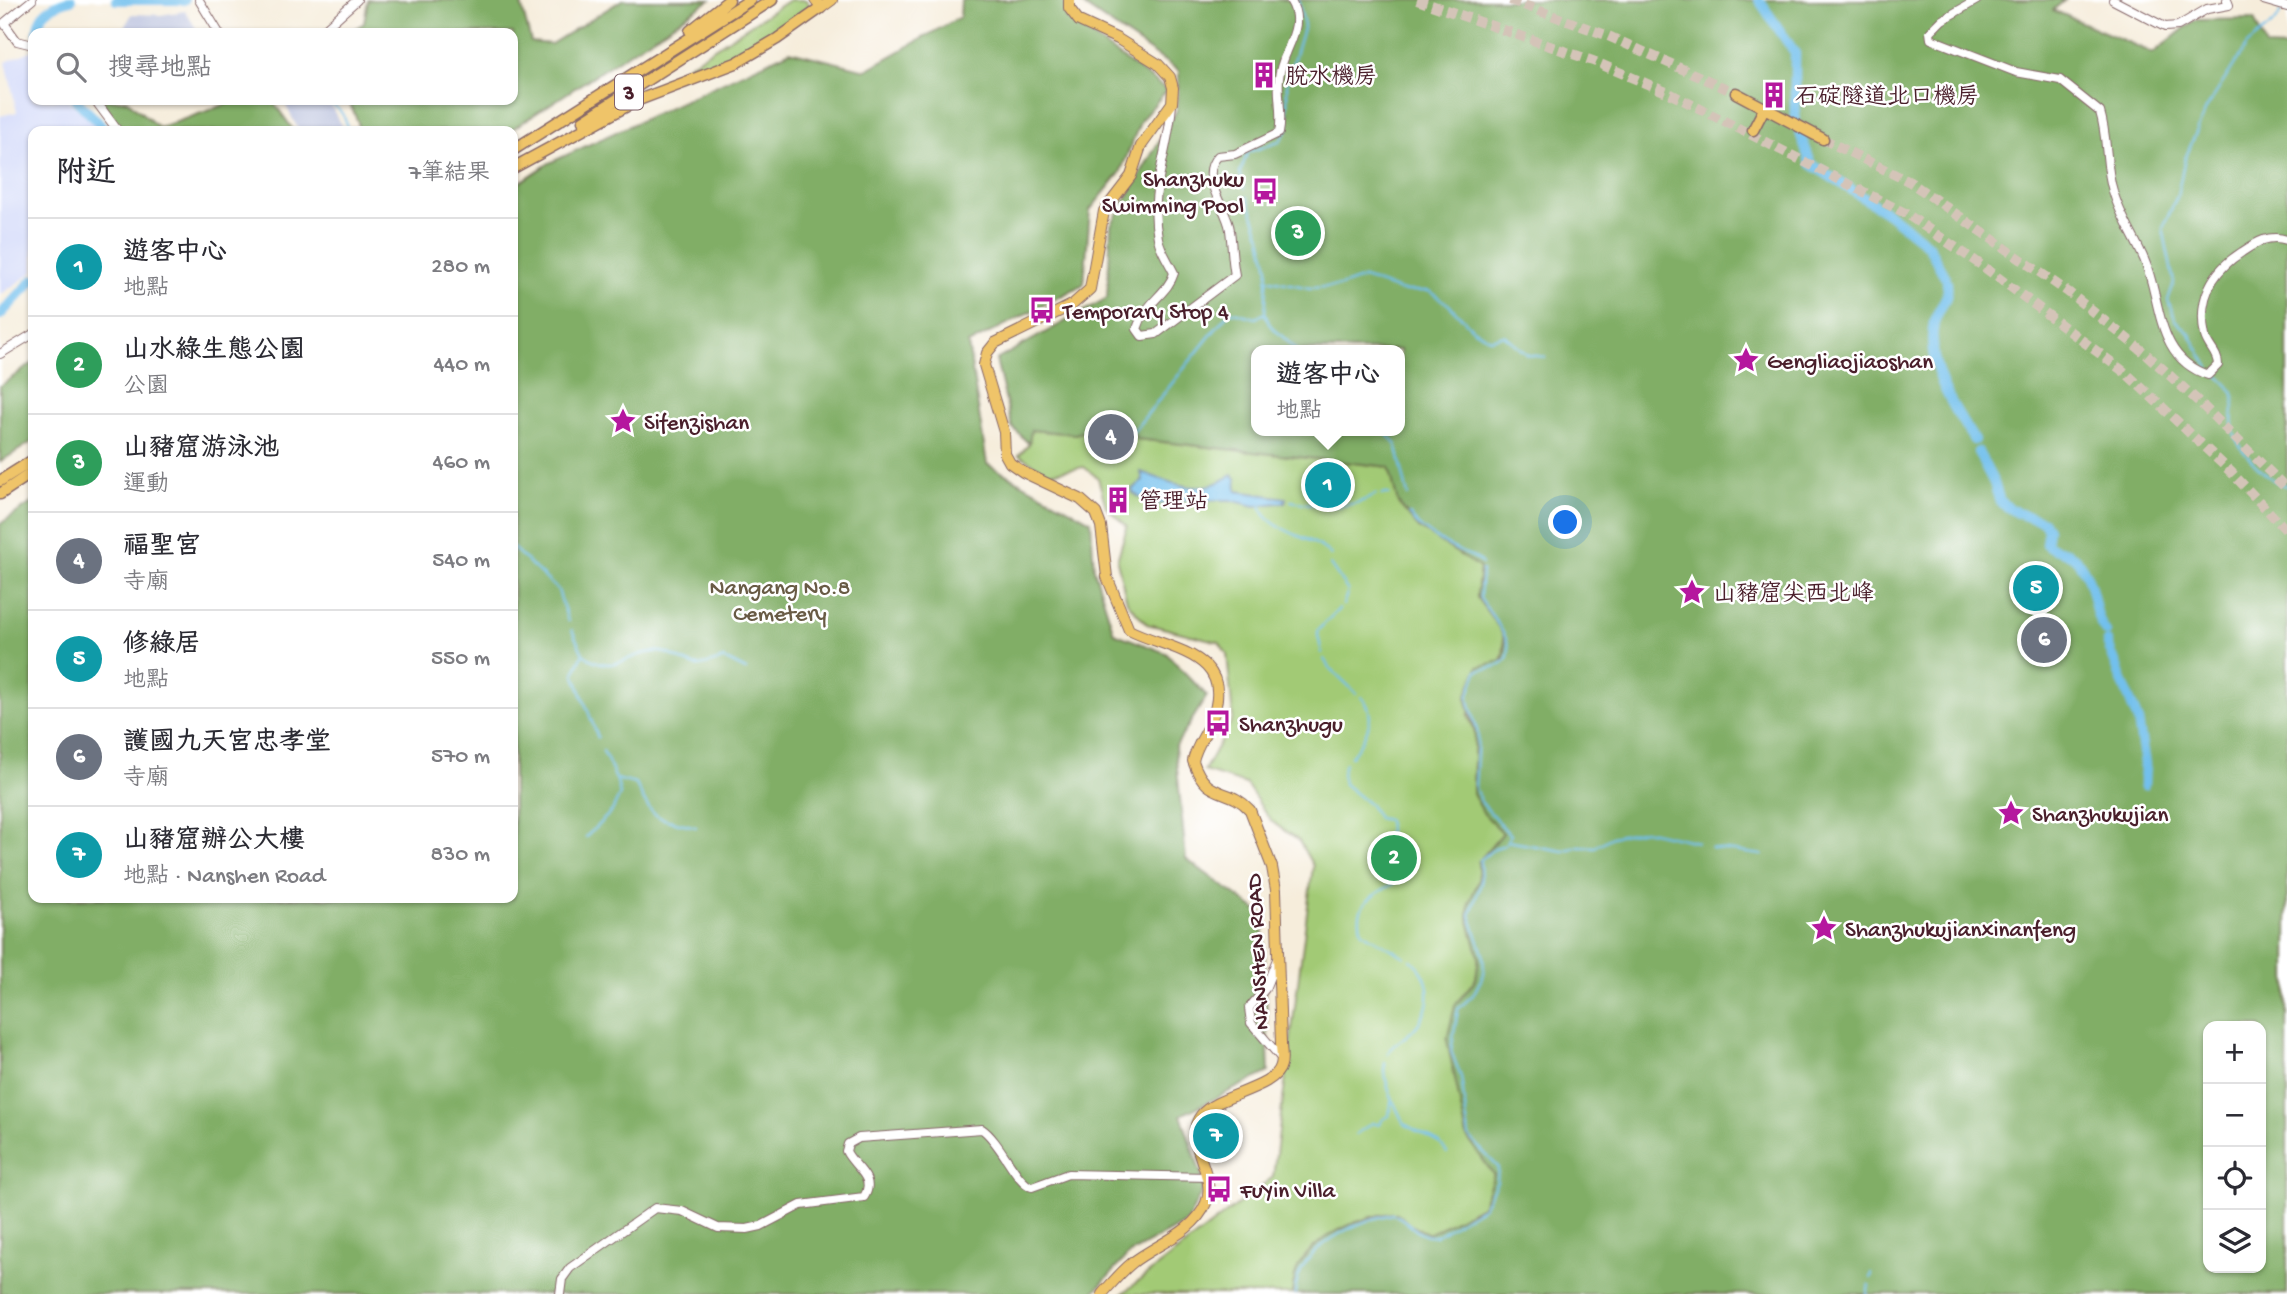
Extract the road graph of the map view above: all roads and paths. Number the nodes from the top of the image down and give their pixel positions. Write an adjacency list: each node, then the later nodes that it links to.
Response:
1 (32, 0): 20 (street)
2 (357, 0): 19 (street)
3 (729, 0): 21 (highway)
4 (750, 0): 21 (highway, 3)
5 (772, 0): 17 (highway, 3)
6 (781, 0): 17 (highway)
7 (832, 0): 15 (main road)
8 (1069, 0): 23 (main road)
9 (1290, 0): 23 (street)
10 (1978, 0): 32 (street)
11 (2113, 0): 12 (street)
12 (2227, 0)
13 (2263, 0): 16 (street)
14 (200, 1): 18 (street)
15 (818, 4): 31 (highway)
16 (2284, 7)
17 (745, 18): 30 (highway, 3)
18 (216, 28)
19 (326, 28)
20 (28, 44)
21 (641, 69): 29 (highway, 3)
22 (1736, 93): 25 (highway)
23 (1172, 103): 39 (main road, NANSHEN ROAD)
24 (99, 105): 26 (street)
25 (1765, 107): 27 (highway); 28 (highway)
26 (114, 126)
27 (1753, 130)
28 (1823, 139)
29 (518, 147)
30 (518, 164)
31 (518, 164)
32 (2287, 240)
33 (28, 337): 34 (street)
34 (0, 354)
35 (28, 463): 37 (highway)
36 (28, 475): 38 (highway)
37 (0, 481)
38 (0, 494)
39 (1278, 956): 40 (main road, NANSHEN ROAD); 40 (street)
40 (1281, 1058): 41 (main road, NANSHEN ROAD)
41 (1209, 1177): 42 (street); 43 (main road)
42 (560, 1294)
43 (1102, 1294)

